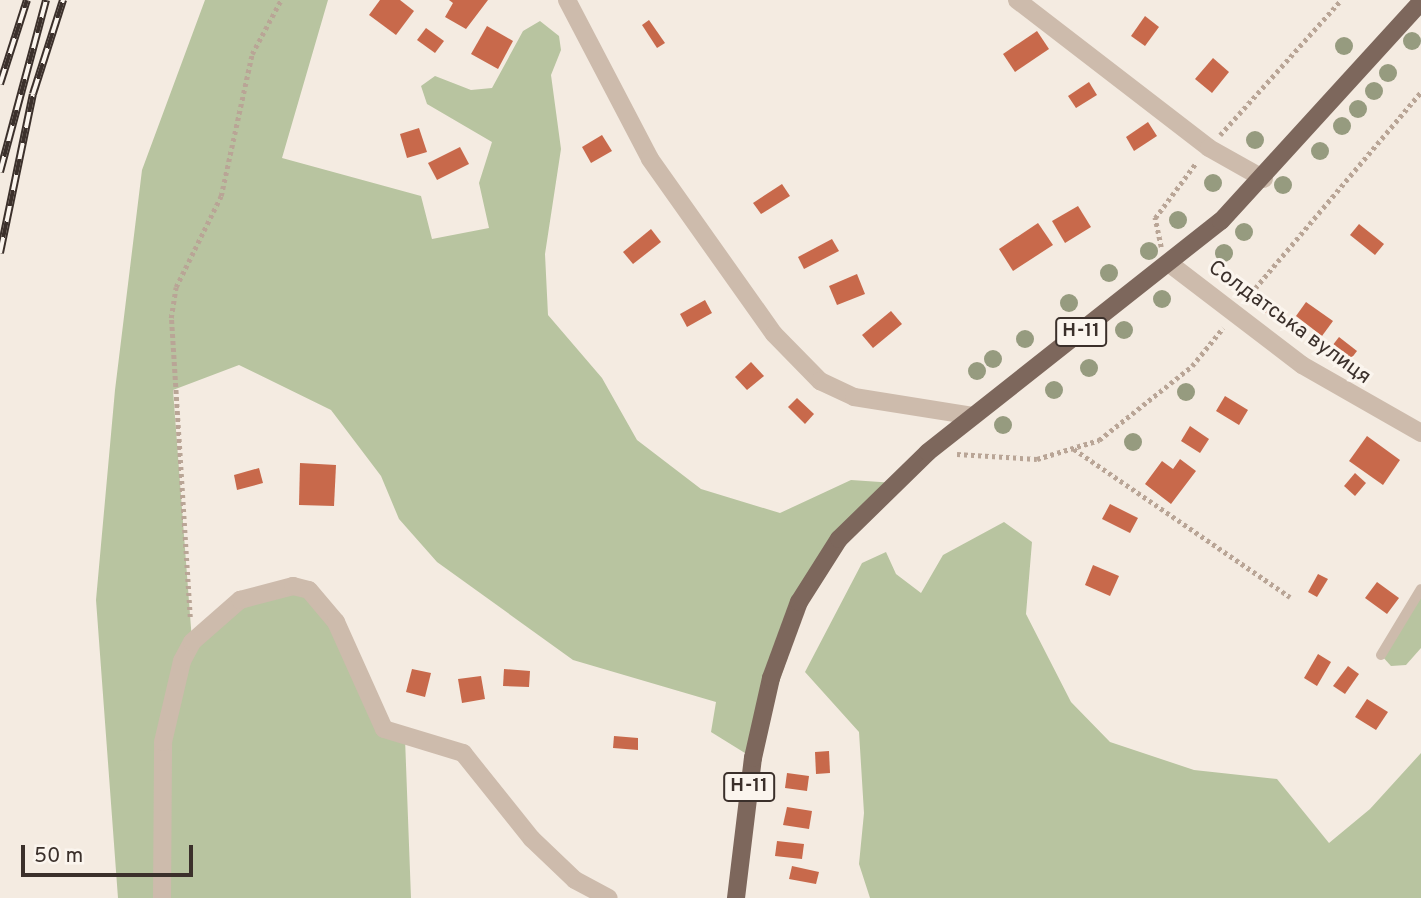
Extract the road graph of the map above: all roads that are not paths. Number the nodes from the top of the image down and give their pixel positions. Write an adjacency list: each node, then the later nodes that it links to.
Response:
1 (567, 0): 6 (street)
2 (1017, 0): 4 (street)
3 (1421, 2): 4 (main road, Н-11)
4 (1264, 179): 5 (main road, Н-11)
5 (1170, 264): 6 (main road, Н-11); 7 (street, Солдатська вулиця)
6 (972, 416): 12 (main road, Н-11)
7 (1421, 433)
8 (1421, 589): 9 (lane)
9 (1381, 655)
10 (162, 898): 11 (street)
11 (609, 898)
12 (736, 898)

